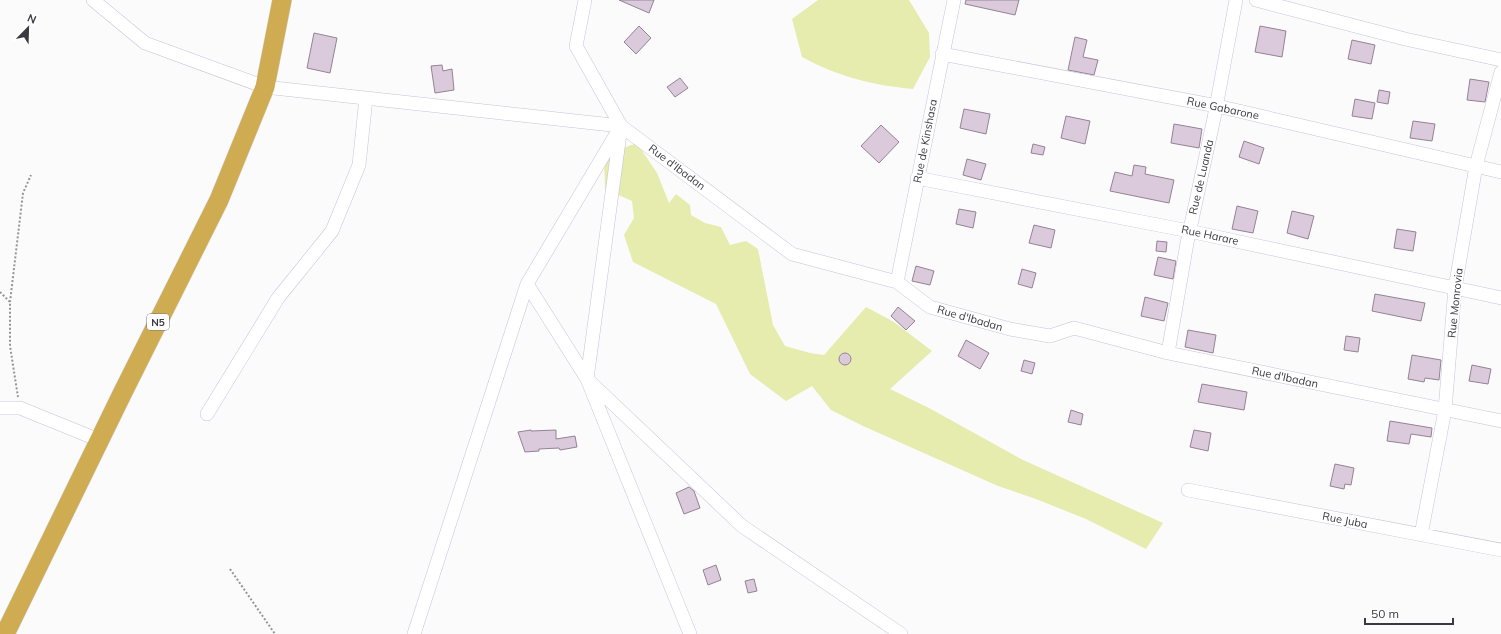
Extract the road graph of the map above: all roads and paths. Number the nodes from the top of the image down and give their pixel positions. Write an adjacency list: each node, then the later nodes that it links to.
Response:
1 (93, 0): 10 (street)
2 (282, 0): 10 (highway, N5)
3 (585, 0): 13 (street, Rue d'Ibadan)
4 (954, 0): 7 (street, Rue de Kinshasa)
5 (1236, 0): 12 (street, Rue de Luanda)
6 (1256, 0): 8 (street)
7 (942, 54): 12 (street, Rue Gabarone); 17 (street, Rue de Kinshasa)
8 (1501, 60)
9 (1501, 72): 14 (street, Rue Monrovia)
10 (265, 87): 11 (street); 32 (highway, N5)
11 (366, 98): 13 (street); 30 (street)
12 (1217, 106): 14 (street, Rue Gabarone); 18 (street, Rue de Luanda)
13 (621, 126): 19 (street, Rue d'Ibadan); 20 (street); 26 (street)
14 (1476, 166): 15 (street, Rue Gabarone); 21 (street, Rue Monrovia)
15 (1501, 172)
16 (31, 175): 24 (path)
17 (917, 178): 18 (street, Rue Harare); 19 (street, Rue de Kinshasa)
18 (1189, 231): 21 (street, Rue Harare); 25 (street, Rue de Luanda)
19 (897, 282): 25 (street, Rue d'Ibadan)
20 (527, 284): 26 (street); 39 (street)
21 (1455, 288): 23 (street, Rue Harare); 29 (street, Rue Monrovia)
22 (0, 292): 24 (path)
23 (1501, 298)
24 (10, 302): 28 (path)
25 (1168, 353): 29 (street, Rue d'Ibadan)
26 (586, 379): 40 (street); 41 (street)
27 (0, 408): 28 (street)
28 (20, 408): 32 (street)
29 (1444, 410): 31 (street, Rue d'Ibadan); 34 (street, Rue Monrovia)
30 (206, 414)
31 (1501, 421)
32 (99, 440): 37 (highway, N5)
33 (1188, 490): 34 (street, Rue Juba)
34 (1421, 535): 35 (street, Rue Juba)
35 (1501, 550)
36 (230, 569): 38 (path)
37 (5, 634)
38 (275, 634)
39 (414, 634)
40 (690, 634)
41 (901, 634)

